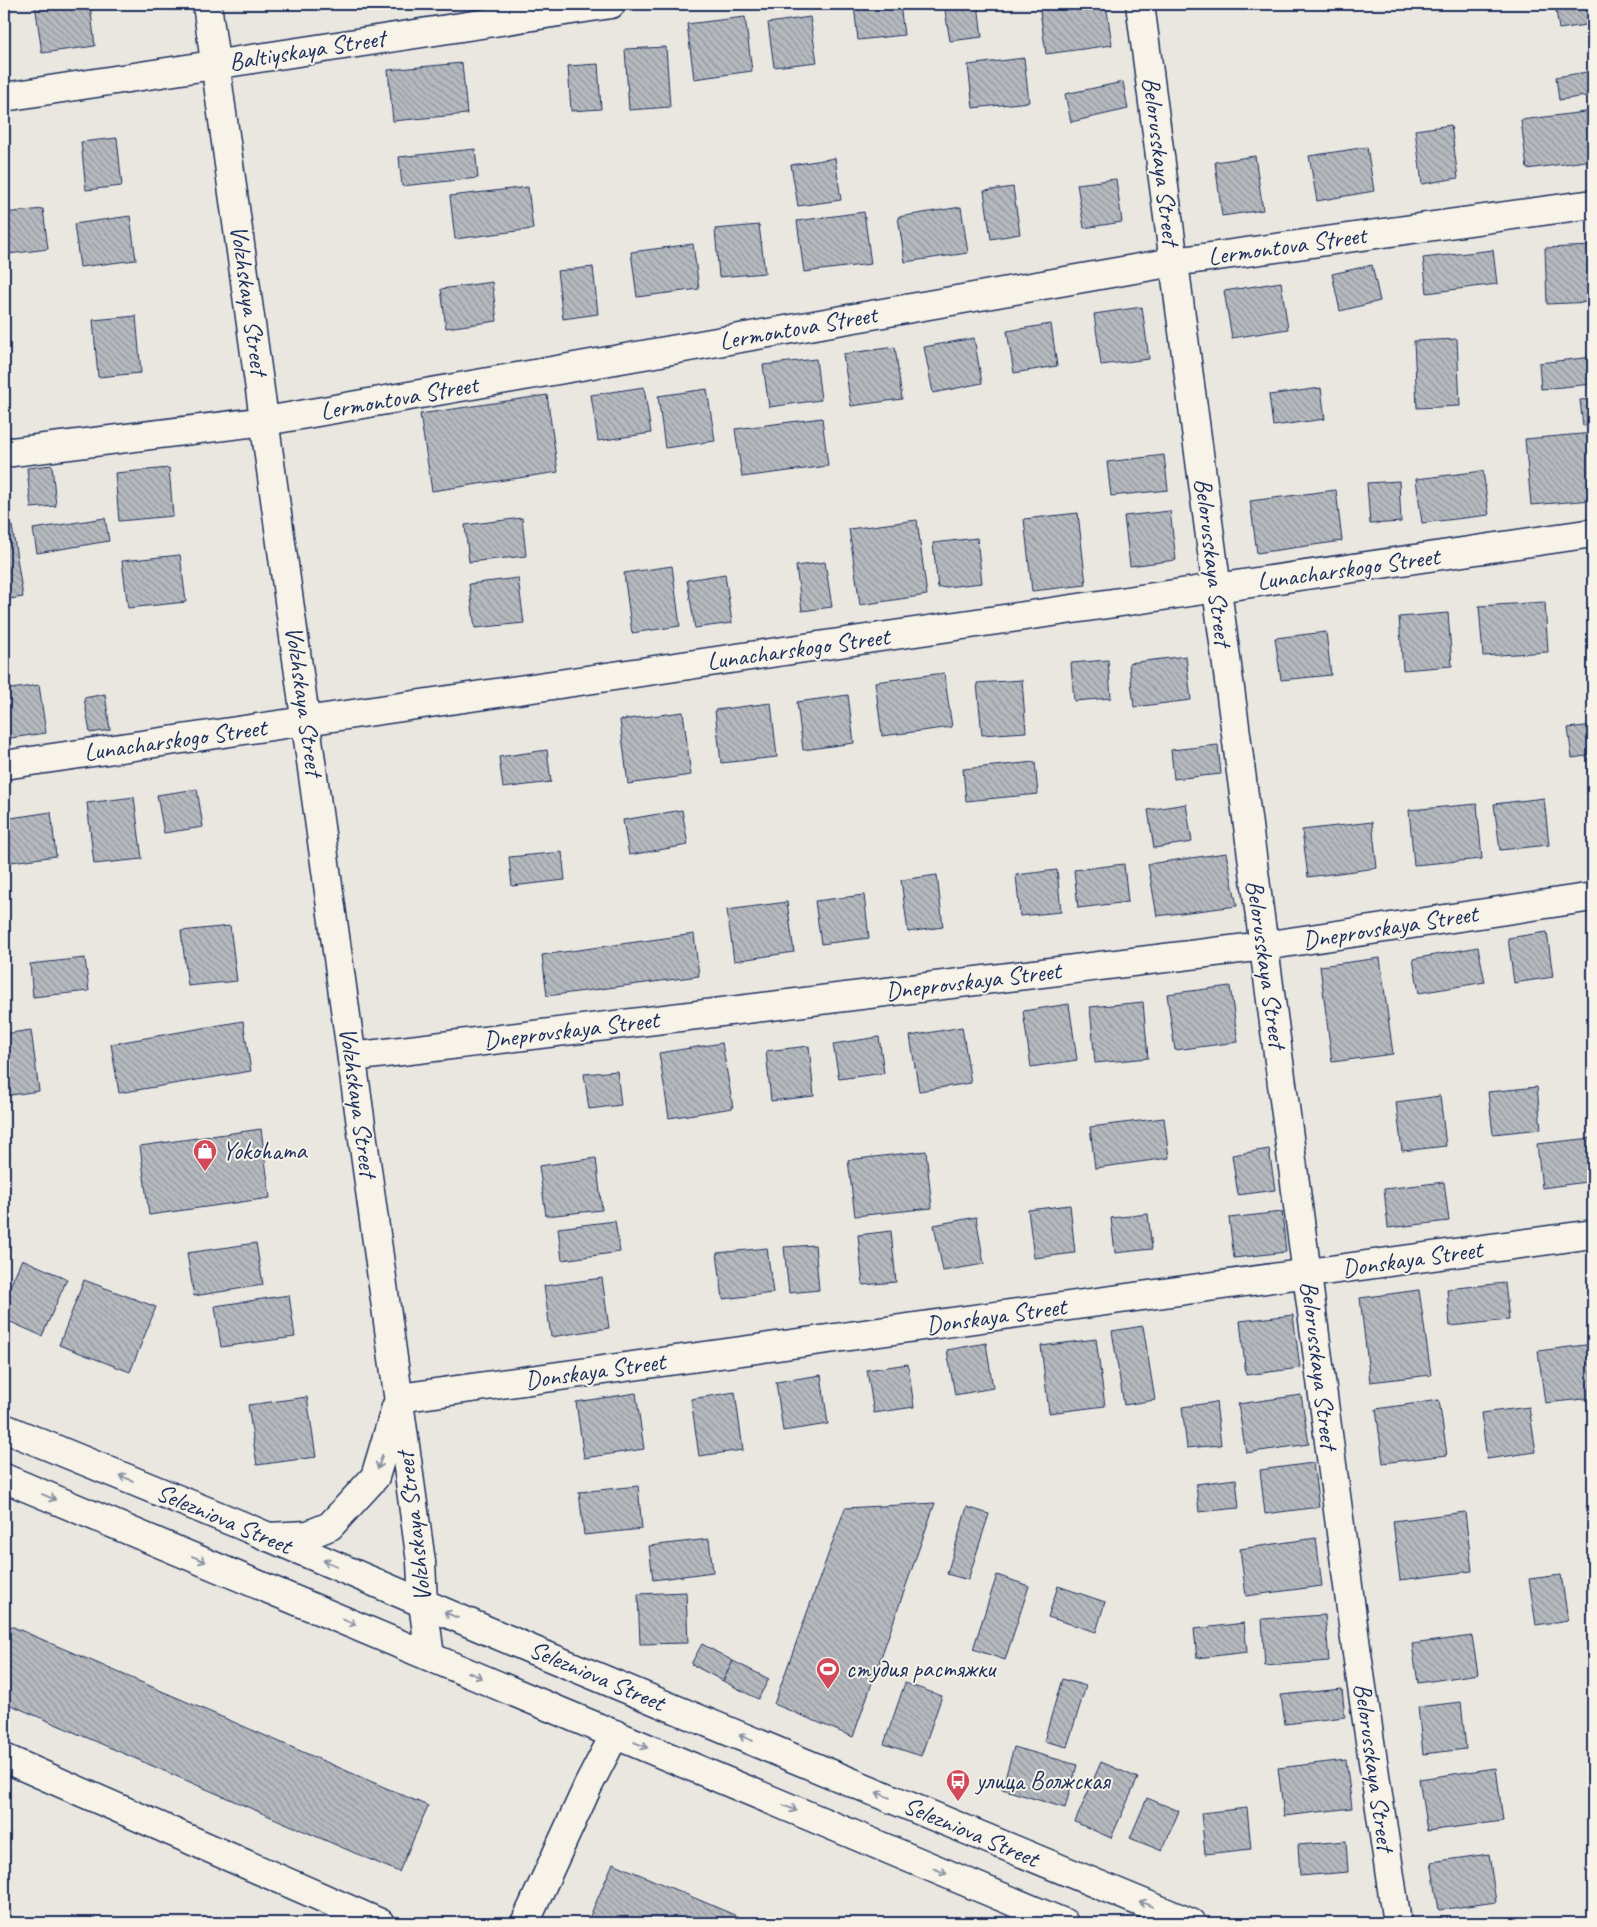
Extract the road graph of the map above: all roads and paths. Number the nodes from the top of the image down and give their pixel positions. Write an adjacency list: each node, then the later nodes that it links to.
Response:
1 (208, 4): 4 (street, Volzhskaya Street)
2 (610, 4): 4 (street, Baltiyskaya Street)
3 (1140, 4): 7 (street, Belorusskaya Street)
4 (217, 64): 5 (street, Baltiyskaya Street); 8 (street, Volzhskaya Street)
5 (4, 97)
6 (1593, 204): 7 (street, Lermontova Street)
7 (1174, 262): 8 (street, Lermontova Street); 11 (street, Belorusskaya Street)
8 (266, 421): 9 (street, Lermontova Street); 12 (street, Volzhskaya Street)
9 (4, 453)
10 (1593, 533): 11 (street, Lunacharskogo Street)
11 (1217, 588): 12 (street, Lunacharskogo Street); 15 (street, Belorusskaya Street)
12 (306, 720): 13 (street, Lunacharskogo Street); 16 (street, Volzhskaya Street)
13 (4, 765)
14 (1593, 897): 15 (street, Dneprovskaya Street)
15 (1264, 946): 16 (street, Dneprovskaya Street); 18 (street, Belorusskaya Street)
16 (352, 1057): 19 (street, Volzhskaya Street)
17 (1593, 1234): 18 (street, Donskaya Street)
18 (1307, 1273): 19 (street, Donskaya Street); 33 (street, Belorusskaya Street)
19 (399, 1398): 22 (street, Volzhskaya Street, one-way to 22); 23 (street, Volzhskaya Street)
20 (4, 1428): 22 (street, Selezniova Street, one-way to 20)
21 (4, 1478): 24 (street, Selezniova Street, one-way to 24)
22 (268, 1537): 23 (street, Selezniova Street, one-way to 22)
23 (423, 1603): 24 (street, Volzhskaya Street); 32 (street, Selezniova Street, one-way to 23)
24 (430, 1656): 25 (street, Selezniova Street, one-way to 25)
25 (615, 1734): 30 (street); 31 (street, Selezniova Street, one-way to 31)
26 (4, 1758): 27 (street)
27 (31, 1769): 28 (street); 29 (street)
28 (4, 1778)
29 (380, 1923)
30 (525, 1923)
31 (1064, 1923)
32 (1191, 1923)
33 (1397, 1923)

